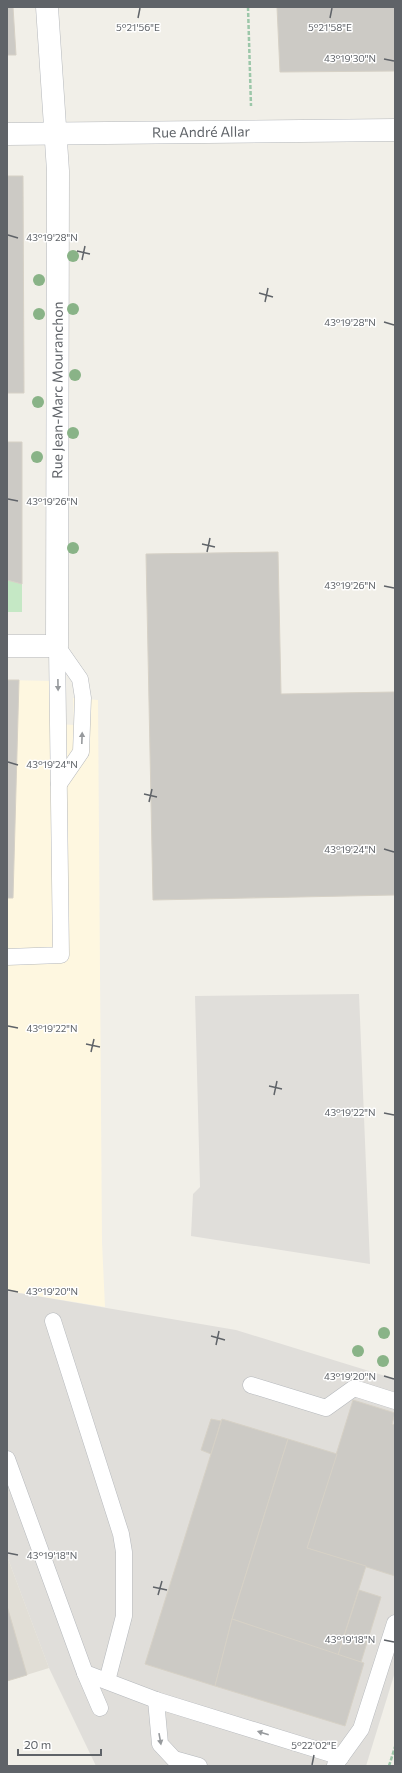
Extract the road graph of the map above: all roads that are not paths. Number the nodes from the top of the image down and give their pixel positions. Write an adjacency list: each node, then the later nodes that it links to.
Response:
1 (47, 7): 4 (street, Rue Jean-Marc Mouranchon)
2 (395, 130): 4 (street, Rue André Allar)
3 (7, 134): 4 (street, Rue André Allar)
4 (57, 134): 6 (street, Rue Jean-Marc Mouranchon)
5 (7, 646): 6 (street)
6 (57, 646): 7 (lane, one-way to 7); 7 (lane, one-way to 6)
7 (59, 784): 8 (lane)
8 (7, 957)
9 (53, 1321): 15 (lane)
10 (251, 1385): 11 (lane)
11 (395, 1401)
12 (7, 1459): 14 (lane)
13 (395, 1623): 18 (lane)
14 (85, 1673): 15 (lane); 17 (lane)
15 (107, 1681): 16 (lane)
16 (156, 1700): 18 (lane, one-way to 16); 19 (lane, one-way to 19)
17 (100, 1708)
18 (338, 1762)
19 (199, 1766)

